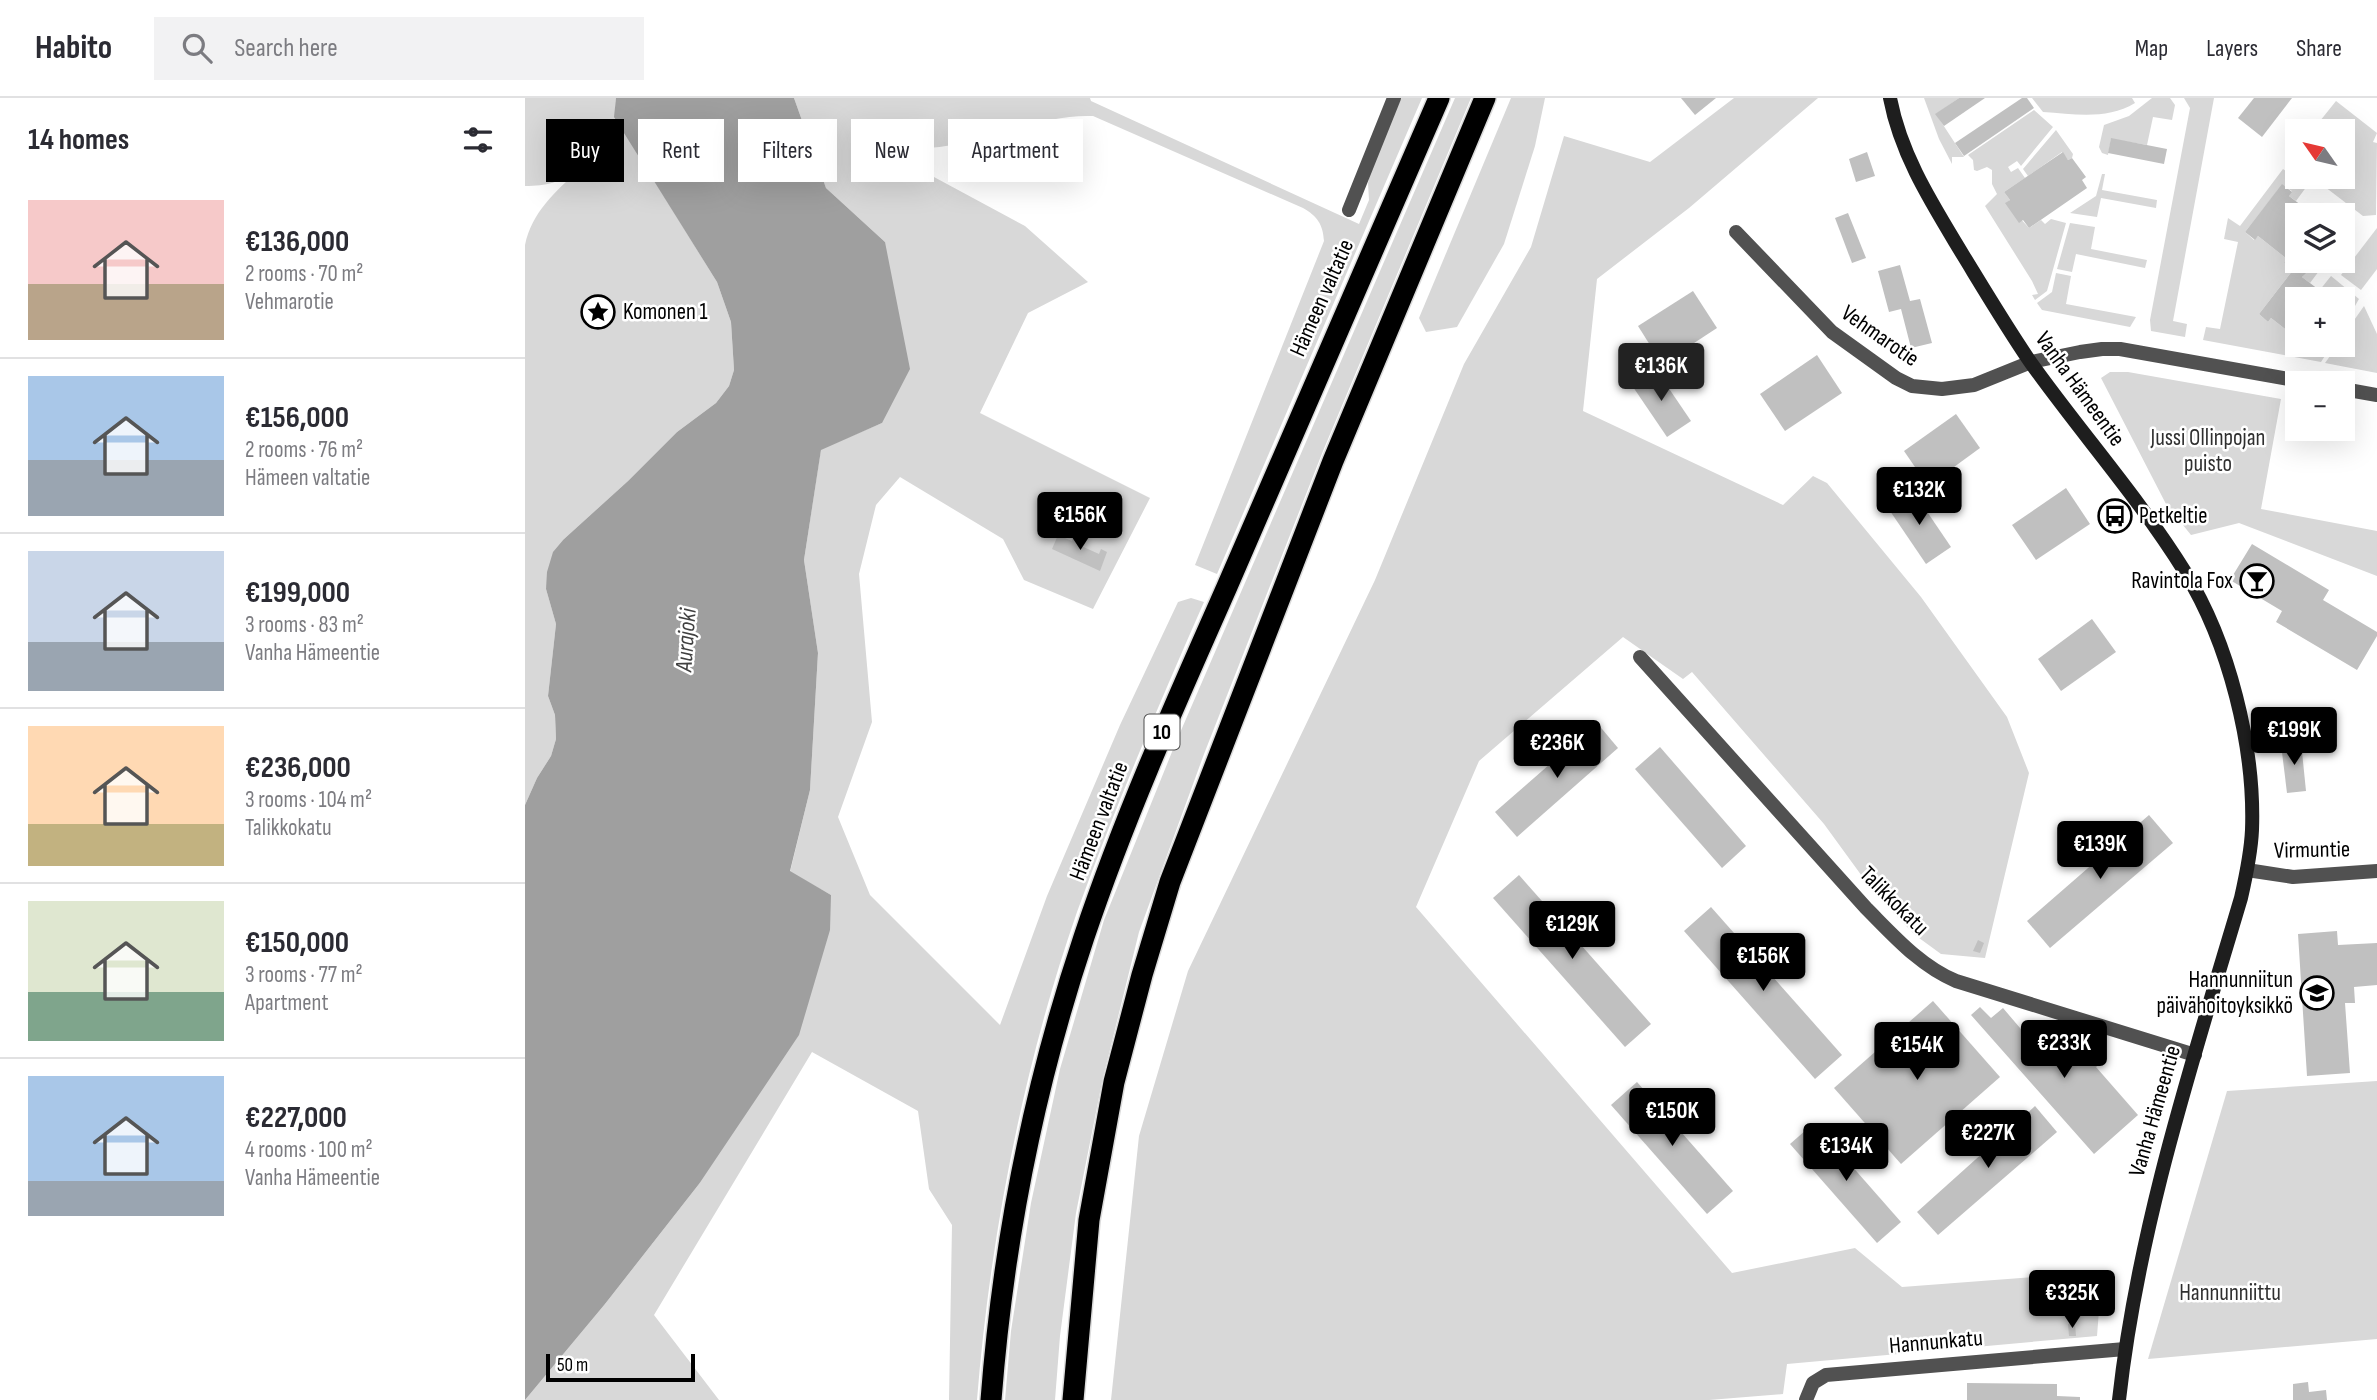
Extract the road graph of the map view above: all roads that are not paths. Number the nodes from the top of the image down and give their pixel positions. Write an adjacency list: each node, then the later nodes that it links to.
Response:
1 (1394, 98): 5 (street)
2 (1439, 98): 16 (highway, Hämeen valtatie / 10)
3 (1485, 98): 17 (highway)
4 (1890, 98): 7 (street, Vanha Hämeentie)
5 (1349, 210)
6 (1736, 232): 7 (street, Vehmarotie)
7 (2031, 362): 8 (street); 12 (street, Vanha Hämeentie)
8 (2285, 378)
9 (2355, 391): 10 (street)
10 (2377, 395)
11 (1640, 657): 14 (street, Talikkokatu)
12 (2247, 870): 13 (street, Virmuntie); 14 (street, Vanha Hämeentie)
13 (2377, 871)
14 (2195, 1055): 15 (street, Vanha Hämeentie)
15 (2125, 1349): 18 (street, Hannunkatu); 19 (street, Vanha Hämeentie)
16 (991, 1400)
17 (1073, 1400)
18 (1806, 1400)
19 (2119, 1400)

